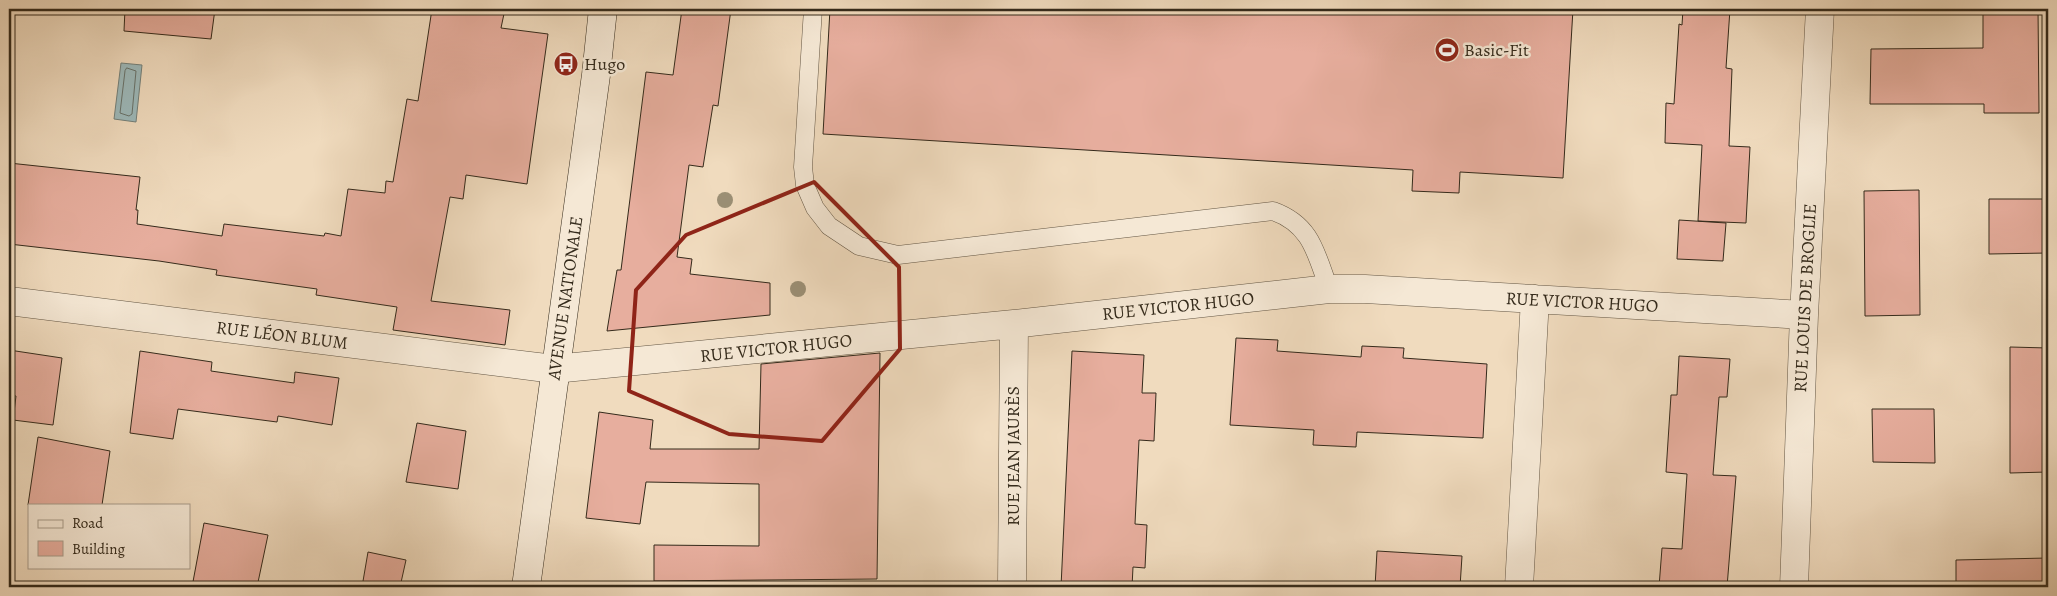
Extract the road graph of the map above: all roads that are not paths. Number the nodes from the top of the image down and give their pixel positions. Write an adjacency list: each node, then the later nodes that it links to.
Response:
1 (603, 9): 9 (street, AVENUE NATIONALE)
2 (813, 9): 4 (lane)
3 (1820, 9): 7 (street, RUE LOUIS DE BROGLIE)
4 (1329, 289): 5 (street, RUE VICTOR HUGO); 8 (street, RUE VICTOR HUGO)
5 (1535, 299): 7 (street, RUE VICTOR HUGO); 12 (street)
6 (9, 301): 9 (street, RUE LÉON BLUM)
7 (1804, 316): 13 (street, RUE LOUIS DE BROGLIE)
8 (1014, 324): 9 (street, RUE VICTOR HUGO); 11 (street, RUE JEAN JAURÈS)
9 (554, 369): 10 (street, AVENUE NATIONALE)
10 (526, 587)
11 (1012, 587)
12 (1519, 587)
13 (1794, 587)

